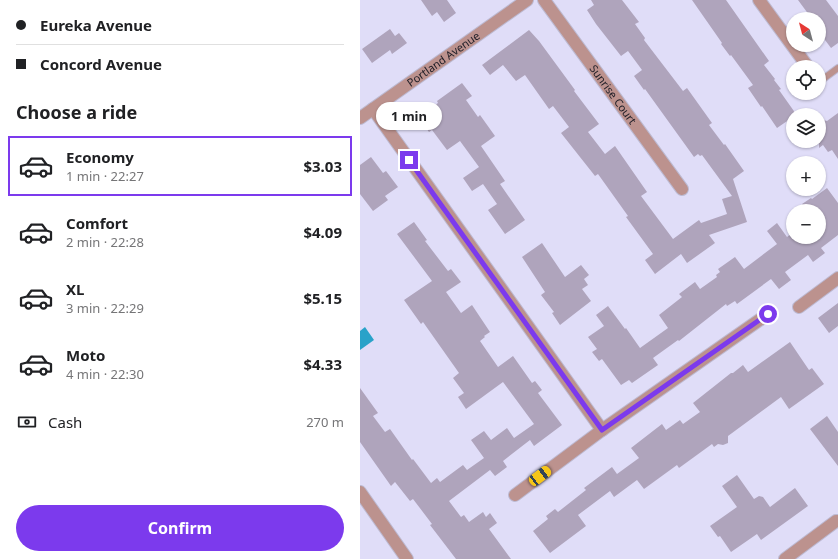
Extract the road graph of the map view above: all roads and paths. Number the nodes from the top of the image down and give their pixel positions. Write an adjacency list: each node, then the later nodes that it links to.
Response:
1 (527, 0): 7 (street, Portland Avenue)
2 (544, 0): 9 (street, Sunrise Court)
3 (759, 0): 4 (street)
4 (803, 60)
5 (838, 68): 6 (lane)
6 (826, 77)
7 (373, 109): 8 (street, Portland Avenue); 13 (street)
8 (360, 118)
9 (682, 189)
10 (838, 278): 11 (street)
11 (799, 307)
12 (768, 314): 13 (street)
13 (602, 430): 15 (street)
14 (360, 492): 17 (street)
15 (515, 495)
16 (838, 520): 18 (street)
17 (407, 559)
18 (785, 559)

